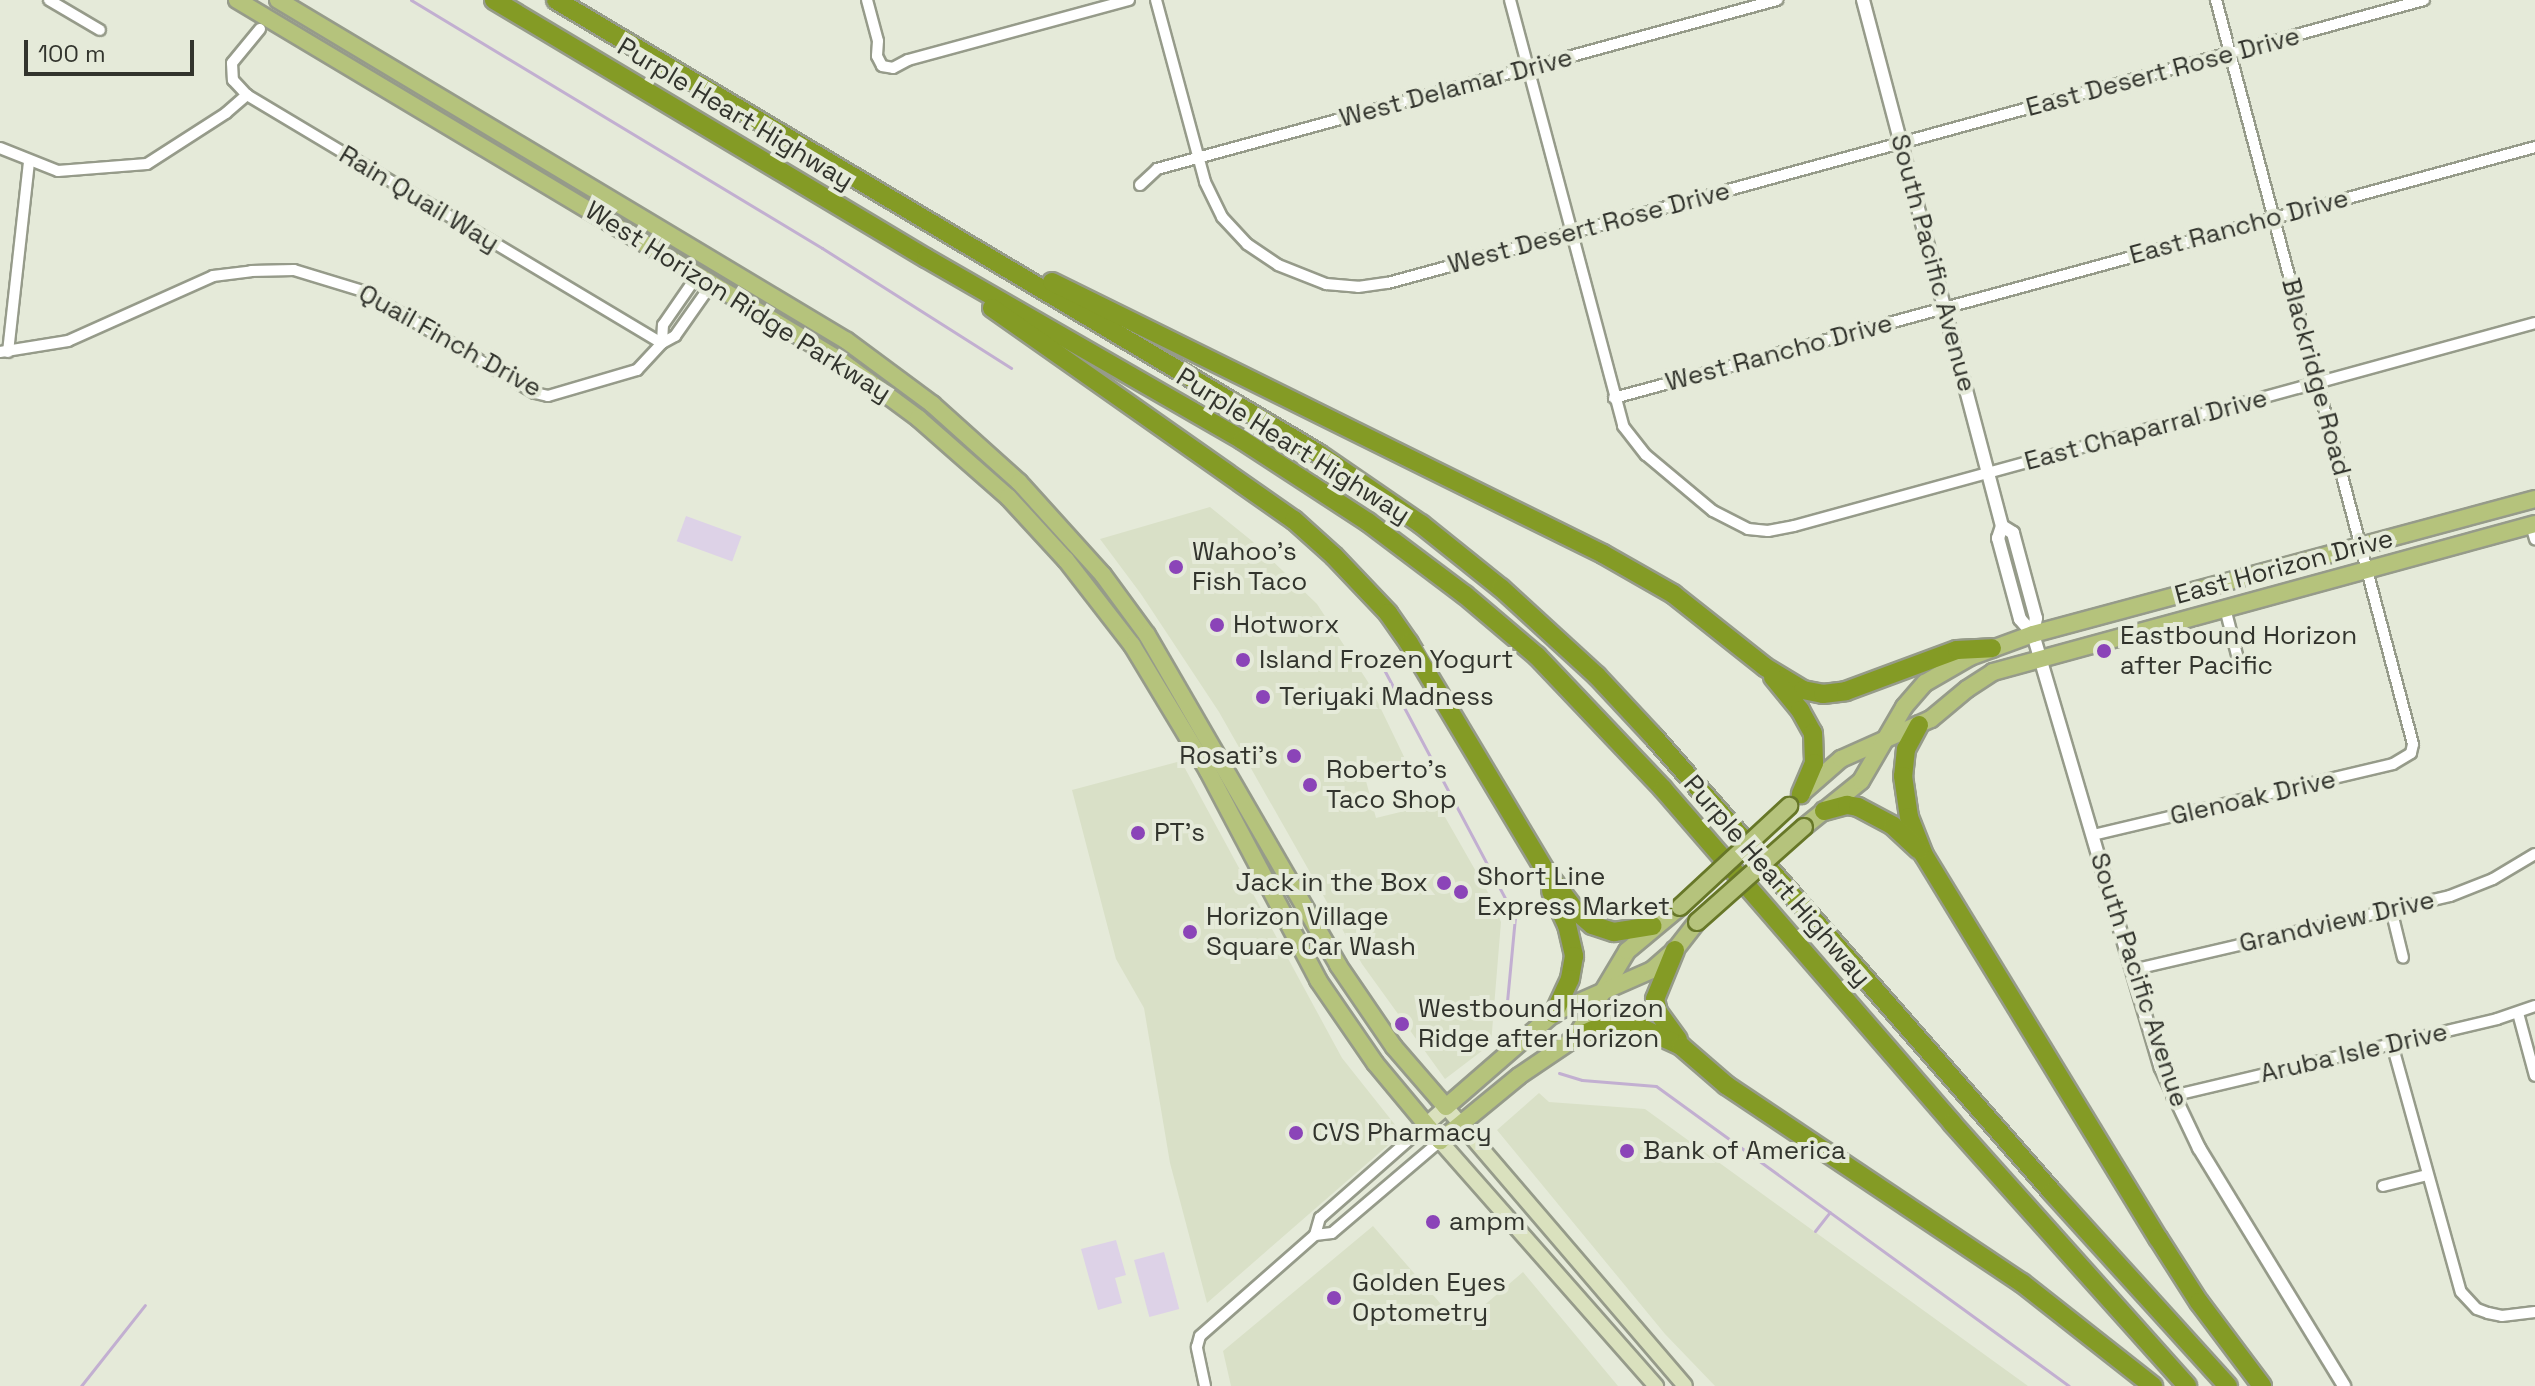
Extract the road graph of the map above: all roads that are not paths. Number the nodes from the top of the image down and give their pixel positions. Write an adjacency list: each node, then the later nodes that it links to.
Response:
1 (49, 0): 15 (street)
2 (237, 0): 14 (main road, West Horizon Ridge Parkway)
3 (278, 0): 31 (main road, West Horizon Ridge Parkway)
4 (494, 0): 28 (highway, Purple Heart Highway)
5 (556, 0): 25 (highway, Purple Heart Highway)
6 (867, 0): 7 (street)
7 (1129, 0)
8 (1156, 0): 22 (street, West Desert Rose Drive)
9 (1510, 0): 17 (street)
10 (1777, 0): 17 (street, West Delamar Drive)
11 (1863, 0): 19 (street, South Pacific Avenue)
12 (2216, 0): 16 (street, Blackridge Road)
13 (2424, 0): 16 (street, East Desert Rose Drive)
14 (262, 15): 18 (street); 29 (main road, West Horizon Ridge Parkway)
15 (100, 30)
16 (2230, 53): 19 (street, East Desert Rose Drive); 26 (street, Blackridge Road)
17 (1528, 68): 22 (street, West Delamar Drive); 27 (street)
18 (247, 95): 23 (street); 33 (street, Rain Quail Way)
19 (1901, 144): 27 (street, West Desert Rose Drive); 30 (street, South Pacific Avenue)
20 (2535, 147): 26 (street, East Rancho Drive)
21 (0, 148): 23 (street)
22 (1199, 157): 24 (street, West Delamar Drive); 27 (street, West Desert Rose Drive)
23 (29, 162): 34 (street)
24 (1140, 185)
25 (904, 206): 51 (highway); 93 (highway, Purple Heart Highway)
26 (2274, 218): 30 (street, East Rancho Drive); 35 (street, Blackridge Road)
27 (1571, 233): 36 (street)
28 (926, 258): 63 (highway); 92 (highway, Purple Heart Highway)
29 (706, 278): 31 (main road); 33 (street, Quail Finch Drive); 33 (street, Quail Finch Drive); 38 (main road, West Horizon Ridge Parkway)
30 (1944, 308): 36 (street, West Rancho Drive); 39 (street, South Pacific Avenue)
31 (801, 312): 37 (main road, West Horizon Ridge Parkway)
32 (2535, 323): 35 (street, East Chaparral Drive)
33 (662, 343): 34 (street, Quail Finch Drive)
34 (4, 352)
35 (2317, 383): 39 (street, East Chaparral Drive); 42 (street, Blackridge Road)
36 (1614, 398): 39 (street, East Chaparral Drive)
37 (952, 422): 38 (main road); 45 (main road, West Horizon Ridge Parkway)
38 (939, 435): 43 (main road, West Horizon Ridge Parkway)
39 (1988, 473): 47 (street, South Pacific Avenue)
40 (2535, 499): 42 (main road, East Horizon Drive)
41 (2534, 529): 44 (main road, East Horizon Drive)
42 (2361, 546): 44 (street, Blackridge Road); 47 (main road, East Horizon Drive)
43 (1066, 560): 45 (main road); 53 (main road, West Horizon Ridge Parkway)
44 (2368, 569): 46 (main road, East Horizon Drive); 56 (street, Blackridge Road)
45 (1113, 589): 52 (main road, West Horizon Ridge Parkway)
46 (2225, 608): 49 (street); 50 (main road, East Horizon Drive)
47 (2033, 634): 48 (main road, East Horizon Drive); 50 (street, South Pacific Avenue)
48 (1992, 648): 51 (highway); 55 (main road, East Horizon Drive)
49 (2237, 655)
50 (2040, 658): 54 (main road, East Horizon Drive); 59 (street, South Pacific Avenue)
51 (1765, 667): 57 (highway)
52 (1191, 706): 53 (main road); 62 (main road, West Horizon Ridge Parkway)
53 (1175, 714): 64 (main road, West Horizon Ridge Parkway)
54 (1919, 725): 55 (main road, East Horizon Drive); 61 (highway)
55 (1887, 739): 57 (main road, East Horizon Drive); 58 (main road, East Horizon Drive)
56 (2411, 753): 59 (street, Glenoak Drive)
57 (1795, 800): 66 (main road, East Horizon Drive, bridge)
58 (1824, 811): 61 (highway); 67 (main road, East Horizon Drive, bridge)
59 (2093, 835): 69 (street, South Pacific Avenue)
60 (2535, 854): 65 (street, Grandview Drive)
61 (1924, 855): 94 (highway)
62 (1279, 861): 64 (main road); 79 (main road, West Horizon Ridge Parkway)
63 (1544, 869): 66 (highway); 72 (highway)
64 (1259, 871): 80 (main road, West Horizon Ridge Parkway)
65 (2391, 909): 68 (street); 69 (street, Grandview Drive)
66 (1653, 926): 70 (main road, East Horizon Drive)
67 (1675, 950): 70 (main road, East Horizon Drive); 76 (highway)
68 (2403, 958)
69 (2132, 970): 78 (street, South Pacific Avenue)
70 (1604, 991): 72 (main road, East Horizon Drive); 74 (main road, East Horizon Drive)
71 (2535, 1006): 73 (street, Aruba Isle Drive)
72 (1554, 1013): 79 (main road, East Horizon Drive)
73 (2518, 1013): 75 (street, Aruba Isle Drive); 77 (street)
74 (1575, 1038): 76 (highway); 81 (main road)
75 (2392, 1044): 78 (street, Aruba Isle Drive); 83 (street)
76 (1681, 1046): 91 (highway)
77 (2535, 1076)
78 (2172, 1096): 95 (street, South Pacific Avenue)
79 (1446, 1107): 80 (main road); 81 (main road, West Horizon Ridge Parkway)
80 (1426, 1125): 82 (main road, West Horizon Ridge Parkway); 85 (street)
81 (1462, 1125): 82 (main road); 87 (main road, West Horizon Ridge Parkway)
82 (1440, 1141): 85 (street); 88 (main road)
83 (2427, 1175): 84 (street); 86 (street)
84 (2383, 1186)
85 (1315, 1235): 89 (street)
86 (2535, 1312)
87 (1664, 1361): 88 (main road); 90 (main road, West Horizon Ridge Parkway)
88 (1652, 1381)
89 (1205, 1386)
90 (1685, 1386)
91 (2153, 1386)
92 (2187, 1386)
93 (2228, 1386)
94 (2262, 1386)
95 (2344, 1386)

